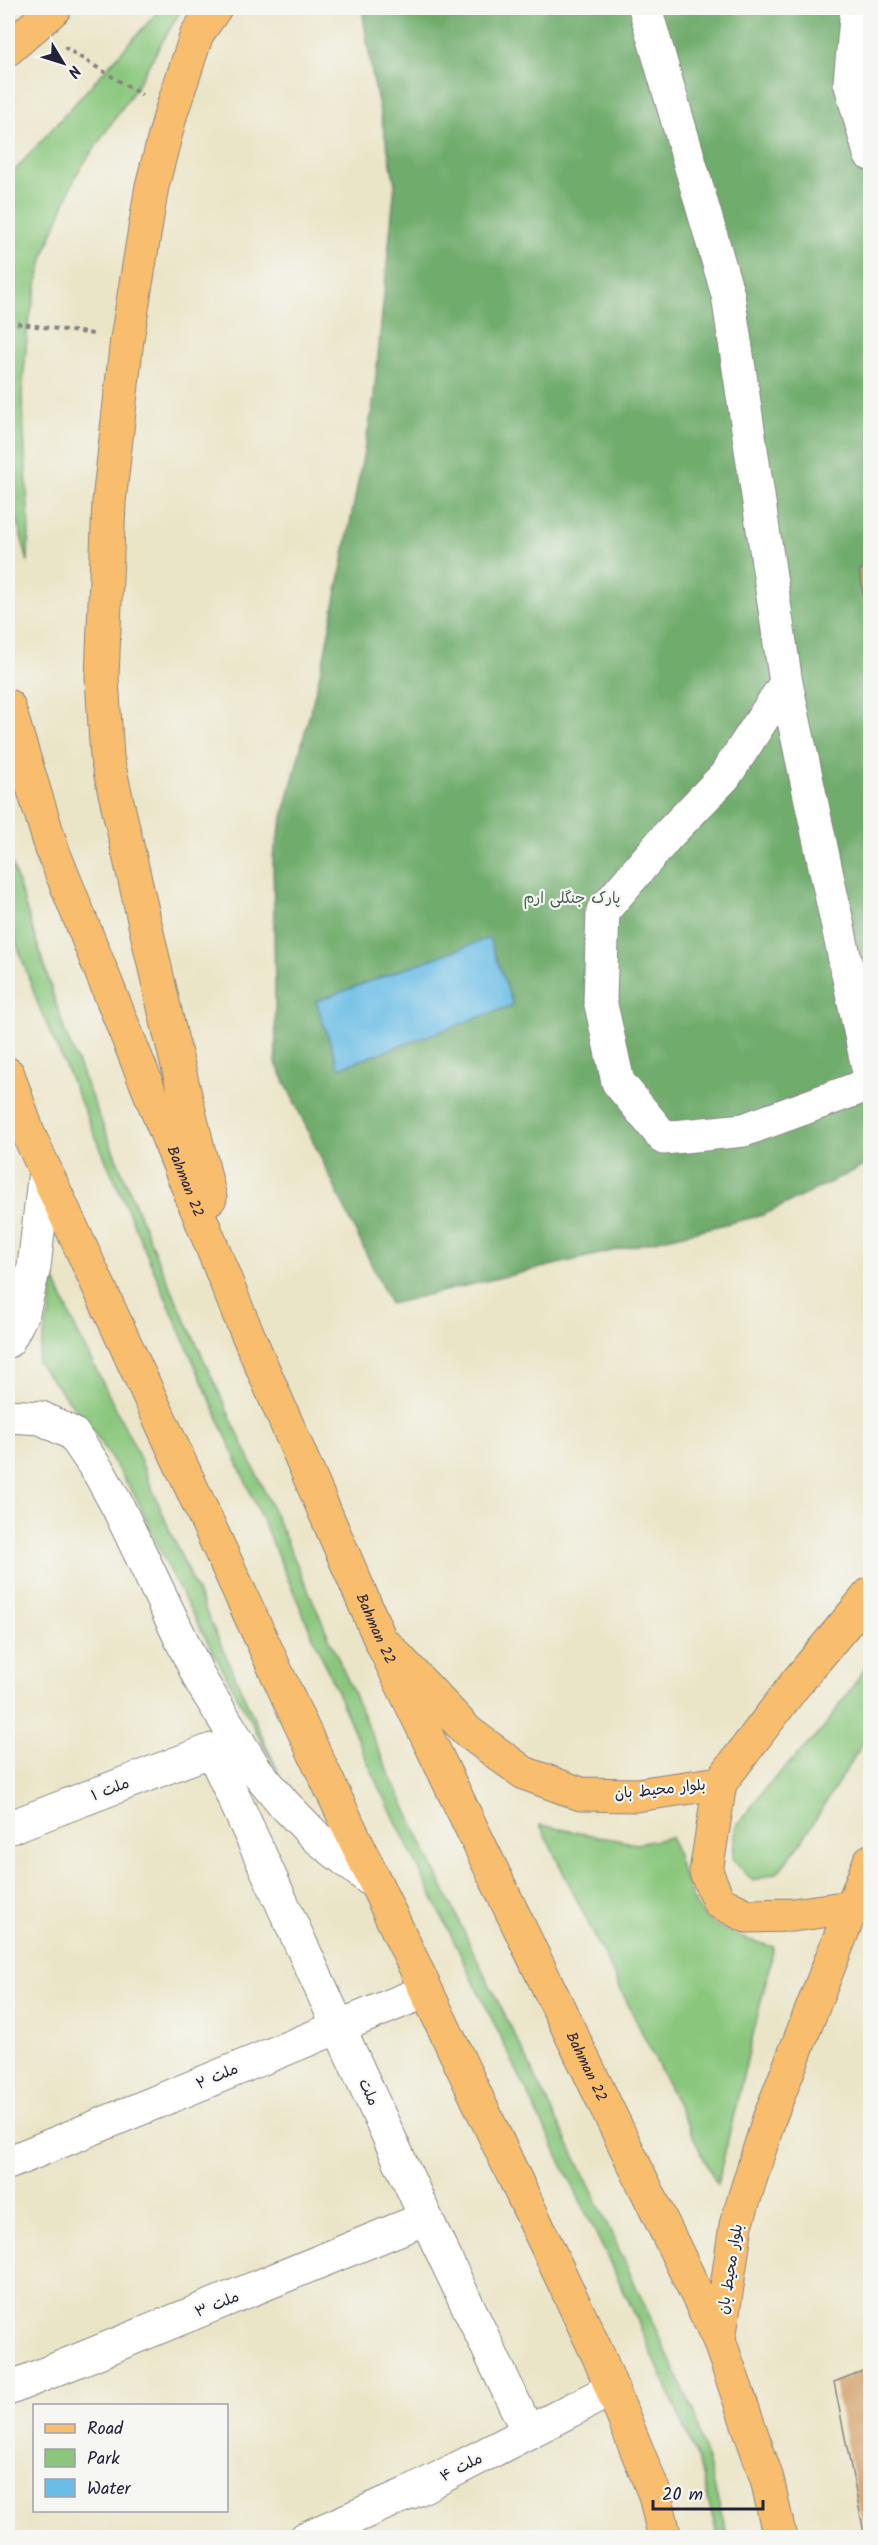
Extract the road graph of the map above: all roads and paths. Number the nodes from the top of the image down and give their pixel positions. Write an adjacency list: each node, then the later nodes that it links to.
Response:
1 (215, 8): 6 (main road)
2 (645, 8): 10 (street)
3 (857, 8): 7 (street)
4 (43, 18): 5 (main road); 6 (path)
5 (8, 49)
6 (171, 113): 9 (main road)
7 (870, 154)
8 (8, 322): 9 (path)
9 (127, 339): 16 (main road)
10 (786, 683): 13 (street); 14 (street)
11 (8, 706): 16 (main road, Bahman 22)
12 (8, 1074): 15 (main road)
13 (870, 1077)
14 (870, 1084)
15 (45, 1170): 17 (street); 25 (main road)
16 (239, 1314): 20 (main road, Bahman 22)
17 (8, 1341)
18 (8, 1416): 25 (street)
19 (870, 1594): 22 (main road, بلوار محیط بان)
20 (380, 1639): 22 (main road, بلوار محیط بان); 31 (main road, Bahman 22)
21 (212, 1750): 23 (street, ملت ۱); 28 (street, ملت)
22 (720, 1783): 26 (main road)
23 (8, 1828)
24 (870, 1861): 26 (main road, بلوار محیط بان)
25 (376, 1884): 27 (main road)
26 (850, 1907): 31 (main road, بلوار محیط بان)
27 (426, 1990): 28 (street, ملت ۲); 33 (main road)
28 (339, 2025): 29 (street, ملت ۲); 30 (street, ملت)
29 (8, 2163)
30 (426, 2218): 32 (street, ملت ۳); 34 (street, ملت)
31 (719, 2340): 37 (main road, Bahman 22)
32 (8, 2389)
33 (612, 2389): 34 (street, ملت ۴); 36 (main road)
34 (528, 2432): 35 (street, ملت ۴)
35 (306, 2538)
36 (665, 2538)
37 (780, 2538)

